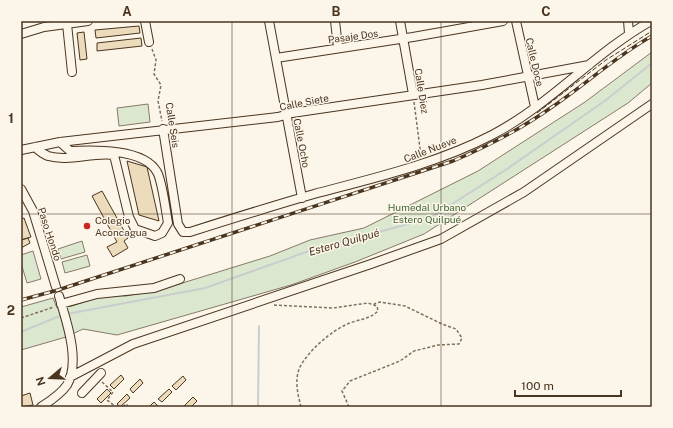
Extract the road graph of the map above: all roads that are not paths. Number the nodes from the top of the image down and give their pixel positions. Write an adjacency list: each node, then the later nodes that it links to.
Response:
1 (88, 21): 10 (street)
2 (146, 21): 14 (street)
3 (269, 21): 16 (street, Calle Ocho)
4 (335, 21): 15 (street)
5 (400, 21): 13 (street, Calle Diez)
6 (503, 21): 13 (street, Pasaje Dos)
7 (516, 21): 19 (street, Calle Doce)
8 (628, 21): 11 (street)
9 (651, 21): 11 (street, Calle Nueve)
10 (66, 24): 12 (street); 18 (street)
11 (630, 33): 17 (street, Calle Nueve)
12 (21, 34)
13 (403, 39): 15 (street, Pasaje Dos); 20 (street, Calle Diez)
14 (149, 42)
15 (338, 48): 16 (street, Pasaje Dos)
16 (276, 58): 23 (street, Calle Ocho)
17 (590, 65): 19 (street, Calle Siete); 22 (street, Calle Nueve)
18 (72, 72)
19 (528, 77): 20 (street, Calle Siete); 22 (street, Calle Doce)
20 (412, 94): 23 (street, Calle Siete)
21 (652, 104): 35 (street)
22 (535, 108): 29 (street, Calle Nueve)
23 (286, 115): 24 (street, Calle Siete); 29 (street, Calle Ocho)
24 (163, 130): 25 (street, Calle Siete); 30 (street, Calle Seis)
25 (60, 142): 26 (street, Calle Siete); 26 (street)
26 (34, 147): 27 (street, Calle Siete)
27 (21, 150)
28 (21, 189): 32 (street, Paso Hondo)
29 (302, 198): 30 (street, Calle Nueve)
30 (186, 232)
31 (180, 279): 34 (street)
32 (56, 286)
33 (59, 296): 34 (street)
34 (61, 304): 36 (street)
35 (81, 371): 36 (street); 37 (street)
36 (70, 377): 38 (street)
37 (82, 393)
38 (41, 407)

